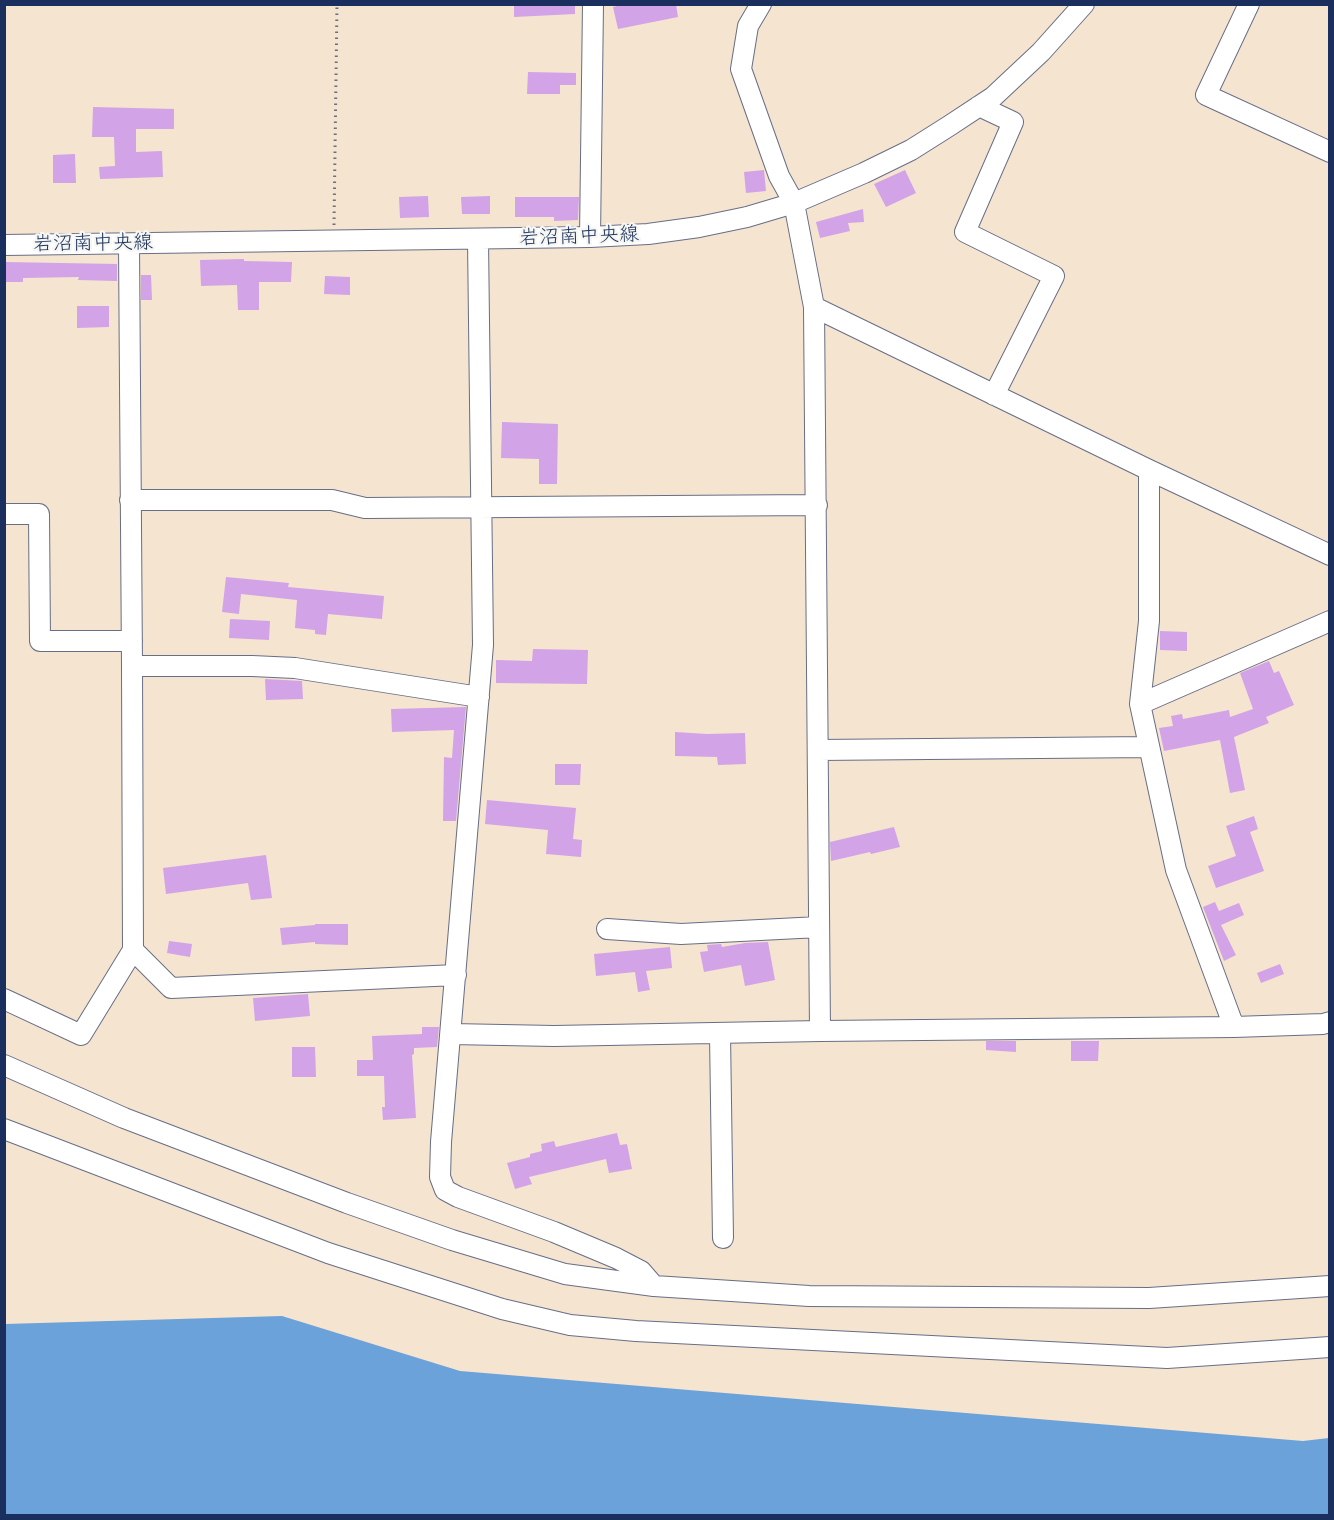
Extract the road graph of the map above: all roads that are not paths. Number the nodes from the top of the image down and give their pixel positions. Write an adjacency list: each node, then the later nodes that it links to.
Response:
1 (593, 4): 8 (street)
2 (761, 4): 7 (street)
3 (1084, 4): 5 (street, 岩沼南中央線)
4 (1249, 4): 6 (street)
5 (979, 106): 7 (street, 岩沼南中央線); 13 (street)
6 (1329, 152)
7 (794, 203): 8 (street, 岩沼南中央線); 12 (street)
8 (590, 237): 9 (street, 岩沼南中央線)
9 (477, 240): 10 (street, 岩沼南中央線); 17 (street)
10 (129, 244): 11 (street, 岩沼南中央線); 15 (street)
11 (4, 245)
12 (814, 307): 13 (street); 16 (street)
13 (994, 395): 14 (street)
14 (1149, 470): 19 (street); 24 (street)
15 (130, 500): 17 (street); 21 (street)
16 (817, 505): 17 (street); 26 (street)
17 (481, 507): 23 (street)
18 (4, 514): 21 (street)
19 (1329, 555)
20 (1329, 621): 24 (street)
21 (132, 641): 22 (street)
22 (132, 666): 23 (street); 29 (street)
23 (479, 696): 30 (street)
24 (1140, 704): 25 (street)
25 (1149, 747): 26 (street); 33 (street)
26 (818, 750): 27 (street)
27 (819, 927): 28 (street); 34 (street)
28 (607, 929)
29 (134, 950): 30 (street); 31 (street)
30 (456, 975): 35 (street)
31 (4, 999)
32 (1329, 1022): 33 (street)
33 (1234, 1027): 34 (street)
34 (820, 1031): 36 (street)
35 (451, 1034): 36 (street); 40 (street)
36 (720, 1034): 39 (street)
37 (4, 1065): 40 (street)
38 (4, 1129): 42 (street)
39 (723, 1238)
40 (654, 1286): 41 (street)
41 (1329, 1286)
42 (1329, 1347)

